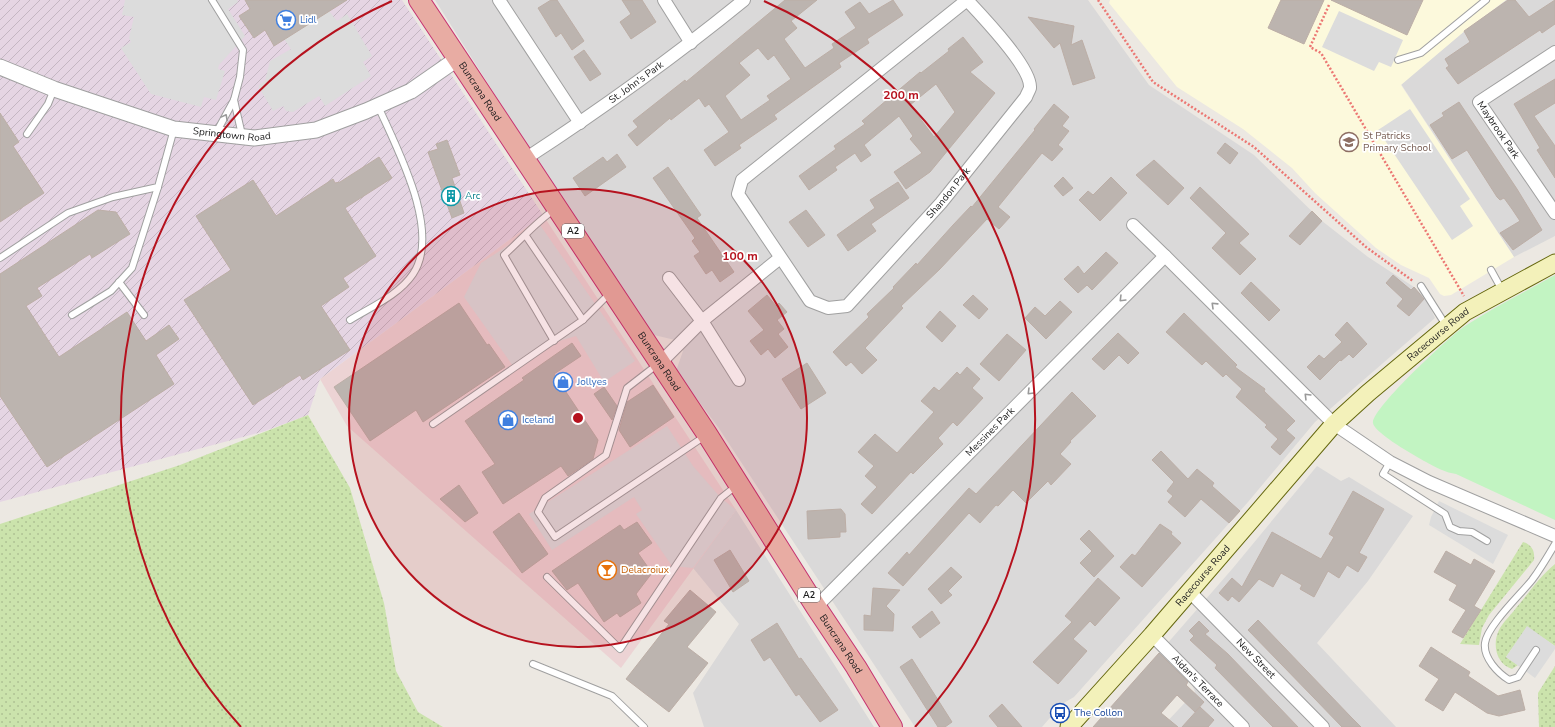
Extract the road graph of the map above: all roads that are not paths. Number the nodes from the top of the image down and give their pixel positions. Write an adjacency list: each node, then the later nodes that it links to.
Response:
1 (212, 0): 14 (lane)
2 (418, 0): 10 (highway, Buncrana Road / A2)
3 (498, 0): 16 (street)
4 (664, 0): 8 (street)
5 (744, 0): 8 (street, St. John's Park)
6 (967, 0): 29 (street, Shandon Park); 29 (street, Shandon Park)
7 (1486, 0): 11 (lane)
8 (691, 43): 16 (street, St. John's Park)
9 (1555, 52): 24 (street, Maybrook Park)
10 (457, 59): 15 (street, Springtown Road); 21 (highway, Buncrana Road / A2)
11 (1398, 60)
12 (0, 67): 13 (street, Springtown Road)
13 (54, 89): 17 (street, Springtown Road); 18 (lane)
14 (234, 100): 19 (lane, one-way to 14); 20 (lane)
15 (378, 106): 20 (street, Springtown Road); 39 (lane)
16 (580, 123): 21 (street, St. John's Park)
17 (174, 129): 19 (street, Springtown Road); 22 (lane)
18 (27, 134)
19 (216, 134): 20 (street, Springtown Road)
20 (242, 137)
21 (525, 159): 23 (highway, Buncrana Road / A2)
22 (158, 187): 28 (lane); 33 (lane)
23 (558, 208): 26 (lane); 35 (highway, Buncrana Road / A2)
24 (1555, 213)
25 (1133, 226): 27 (street)
26 (526, 236): 40 (lane); 43 (lane)
27 (1165, 256): 47 (street, one-way to 27); 56 (street, Messines Park, one-way to 56)
28 (0, 258)
29 (780, 258): 41 (street)
30 (1555, 263): 36 (main road, Racecourse Road)
31 (1491, 270): 36 (lane)
32 (669, 278): 41 (street)
33 (119, 282): 37 (lane); 38 (lane)
34 (1421, 286): 42 (lane)
35 (612, 291): 40 (lane); 44 (highway, Buncrana Road / A2)
36 (1503, 291): 42 (main road, Racecourse Road)
37 (72, 315)
38 (144, 315)
39 (350, 320)
40 (583, 320): 43 (lane)
41 (702, 321): 44 (street); 45 (street)
42 (1447, 327): 47 (main road, Racecourse Road)
43 (554, 341): 46 (lane)
44 (660, 363): 48 (highway, Buncrana Road / A2); 48 (lane)
45 (739, 380)
46 (433, 424)
47 (1334, 424): 49 (street); 55 (main road, Racecourse Road)
48 (707, 434): 50 (highway, Buncrana Road / A2)
49 (1390, 462): 51 (street); 52 (lane)
50 (739, 484): 54 (lane); 56 (highway, Buncrana Road / A2)
51 (1555, 536)
52 (1487, 541)
53 (1555, 544): 58 (lane)
54 (547, 577)
55 (1189, 591): 57 (main road, Racecourse Road); 64 (street, New Street)
56 (816, 607): 61 (highway, Buncrana Road / A2)
57 (1152, 635): 62 (main road, Racecourse Road); 63 (street, Aidan's Terrace)
58 (1536, 650)
59 (533, 664): 60 (lane)
60 (644, 727)
61 (892, 727)
62 (1069, 727)
63 (1243, 727)
64 (1323, 727)

